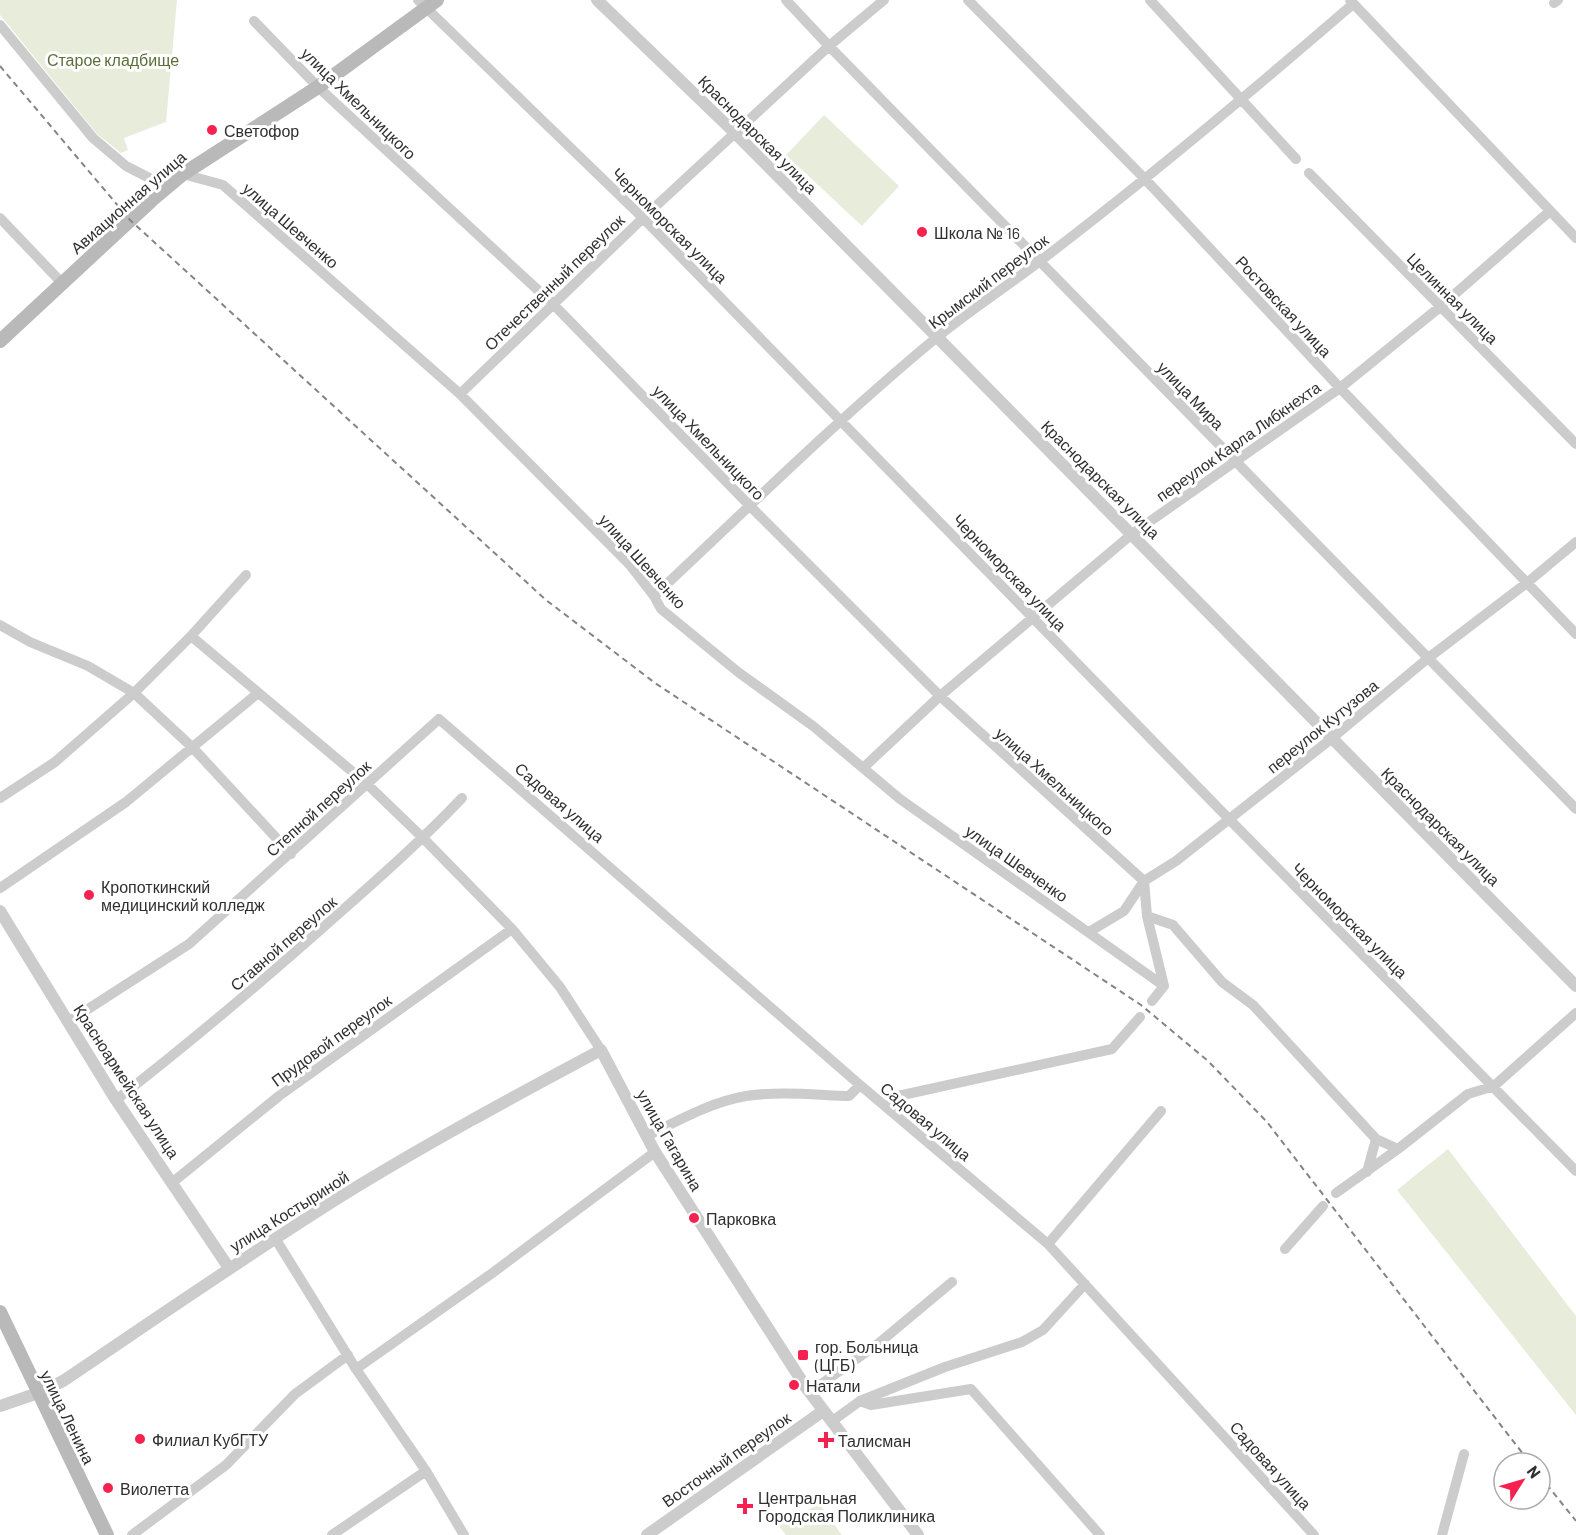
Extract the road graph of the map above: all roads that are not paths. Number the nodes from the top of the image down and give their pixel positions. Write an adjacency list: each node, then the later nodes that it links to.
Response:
1 (597, 0): 13 (street, Краснодарская улица)
2 (786, 0): 10 (street, улица Мира)
3 (884, 0): 10 (street, Отечественный переулок)
4 (968, 0): 17 (street, Ростовская улица)
5 (1150, 0): 12 (street)
6 (1352, 2): 12 (street, Крымский переулок); 19 (street)
7 (427, 3): 11 (main road, Авиационная улица); 21 (street, Черноморская улица)
8 (254, 21): 11 (street, улица Хмельницкого)
9 (0, 25): 18 (street)
10 (829, 46): 13 (street, Отечественный переулок); 23 (street, улица Мира)
11 (318, 87): 16 (main road, Авиационная улица); 25 (street, улица Хмельницкого)
12 (1241, 100): 14 (street); 17 (street, Крымский переулок)
13 (736, 134): 21 (street, Отечественный переулок); 27 (street, Краснодарская улица)
14 (1296, 159)
15 (1309, 173): 26 (street, Целинная улица)
16 (183, 174): 18 (main road, Авиационная улица); 30 (street, улица Шевченко)
17 (1144, 179): 23 (street, Крымский переулок); 29 (street, Ростовская улица)
18 (167, 187): 24 (main road, Авиационная улица)
19 (1550, 211): 22 (street); 26 (street, переулок Карла Либкнехта)
20 (0, 218): 24 (street)
21 (643, 218): 25 (street, Отечественный переулок); 31 (street, Черноморская улица)
22 (1576, 238)
23 (1040, 261): 27 (street, Крымский переулок); 33 (street, улица Мира)
24 (62, 283): 28 (main road, Авиационная улица)
25 (553, 304): 30 (street, Отечественный переулок); 34 (street, улица Хмельницкого)
26 (1440, 307): 29 (street, переулок Карла Либкнехта); 32 (street, Целинная улица)
27 (937, 337): 31 (street, Крымский переулок); 35 (street, Краснодарская улица)
28 (0, 341)
29 (1340, 388): 33 (street, переулок Карла Либкнехта); 38 (street, Ростовская улица)
30 (460, 394): 39 (street, улица Шевченко)
31 (841, 420): 34 (street, Крымский переулок); 40 (street, Черноморская улица)
32 (1576, 444)
33 (1234, 461): 35 (street, переулок Карла Либкнехта); 44 (street, улица Мира)
34 (750, 506): 39 (street, Крымский переулок); 47 (street, улица Хмельницкого)
35 (1132, 534): 40 (street, переулок Карла Либкнехта); 48 (street, Краснодарская улица)
36 (1576, 542): 38 (street, переулок Кутузова)
37 (246, 575): 43 (street)
38 (1528, 582): 42 (street, Ростовская улица); 44 (street, переулок Кутузова)
39 (654, 596): 51 (street, улица Шевченко)
40 (1032, 616): 47 (street, переулок Карла Либкнехта); 56 (street, Черноморская улица)
41 (0, 625): 45 (street)
42 (1576, 634)
43 (191, 636): 45 (street); 46 (street, улица Гагарина)
44 (1427, 659): 48 (street, переулок Кутузова); 55 (street, улица Мира)
45 (135, 693): 49 (street); 53 (street)
46 (258, 693): 49 (street); 52 (street, улица Гагарина)
47 (940, 696): 51 (street, переулок Карла Либкнехта); 59 (street, улица Хмельницкого)
48 (1331, 739): 56 (street, переулок Кутузова); 66 (street, Краснодарская улица)
49 (193, 748): 58 (street); 60 (street)
50 (489, 760): 52 (street, Степной переулок); 72 (street, Садовая улица)
51 (863, 768): 64 (street, улица Шевченко)
52 (367, 784): 57 (street, улица Гагарина); 58 (street, Степной переулок)
53 (0, 798)
54 (462, 798): 57 (street, Ставной переулок)
55 (1576, 809)
56 (1229, 819): 59 (street, переулок Кутузова); 73 (street, Черноморская улица)
57 (424, 838): 63 (street, улица Гагарина); 74 (street, Ставной переулок)
58 (291, 854): 70 (street, Степной переулок)
59 (1144, 881): 62 (street); 64 (street, переулок Кутузова)
60 (0, 888)
61 (0, 911): 70 (street, Красноармейская улица)
62 (1147, 915): 65 (street); 78 (street)
63 (512, 929): 71 (street, улица Гагарина); 83 (street, Прудовой переулок)
64 (1089, 932): 65 (street, улица Шевченко)
65 (1164, 986): 67 (street)
66 (1576, 986)
67 (1152, 1001)
68 (1576, 1013): 73 (street)
69 (1140, 1017): 75 (street)
70 (68, 1022): 74 (street, Красноармейская улица)
71 (601, 1050): 77 (street, улица Гагарина); 86 (street, улица Костыриной)
72 (860, 1085): 75 (street, Садовая улица); 77 (street)
73 (1494, 1086): 79 (street); 81 (street, Черноморская улица)
74 (116, 1100): 83 (street, Красноармейская улица)
75 (887, 1107): 87 (street, Садовая улица)
76 (1161, 1111): 87 (street)
77 (647, 1136): 80 (street, улица Гагарина)
78 (1376, 1139): 79 (street); 82 (street)
79 (1398, 1149): 82 (street)
80 (655, 1152): 94 (street); 95 (street, улица Гагарина)
81 (1576, 1171)
82 (1367, 1172): 84 (street)
83 (173, 1182): 89 (street, Красноармейская улица)
84 (1336, 1193)
85 (1323, 1206): 88 (street)
86 (274, 1238): 89 (street, улица Костыриной); 93 (street)
87 (1048, 1244): 91 (street, Садовая улица)
88 (1285, 1249)
89 (229, 1268): 96 (street, улица Костыриной)
90 (952, 1282): 95 (street)
91 (1085, 1284): 97 (street); 110 (street, Садовая улица)
92 (0, 1312): 96 (main road, улица Ленина)
93 (348, 1356): 94 (street); 104 (street)
94 (356, 1369): 102 (street)
95 (810, 1392): 99 (street, улица Гагарина)
96 (38, 1393): 98 (street, улица Костыриной); 103 (main road, улица Ленина)
97 (860, 1401): 100 (street); 109 (street)
98 (0, 1406)
99 (823, 1411): 100 (street, улица Гагарина); 107 (street, Восточный переулок)
100 (831, 1422): 108 (street, улица Гагарина)
101 (1464, 1454): 111 (street)
102 (426, 1472): 105 (street); 106 (street)
103 (106, 1535)
104 (132, 1535)
105 (332, 1535)
106 (464, 1535)
107 (648, 1535)
108 (918, 1535)
109 (1100, 1535)
110 (1314, 1535)
111 (1442, 1535)

